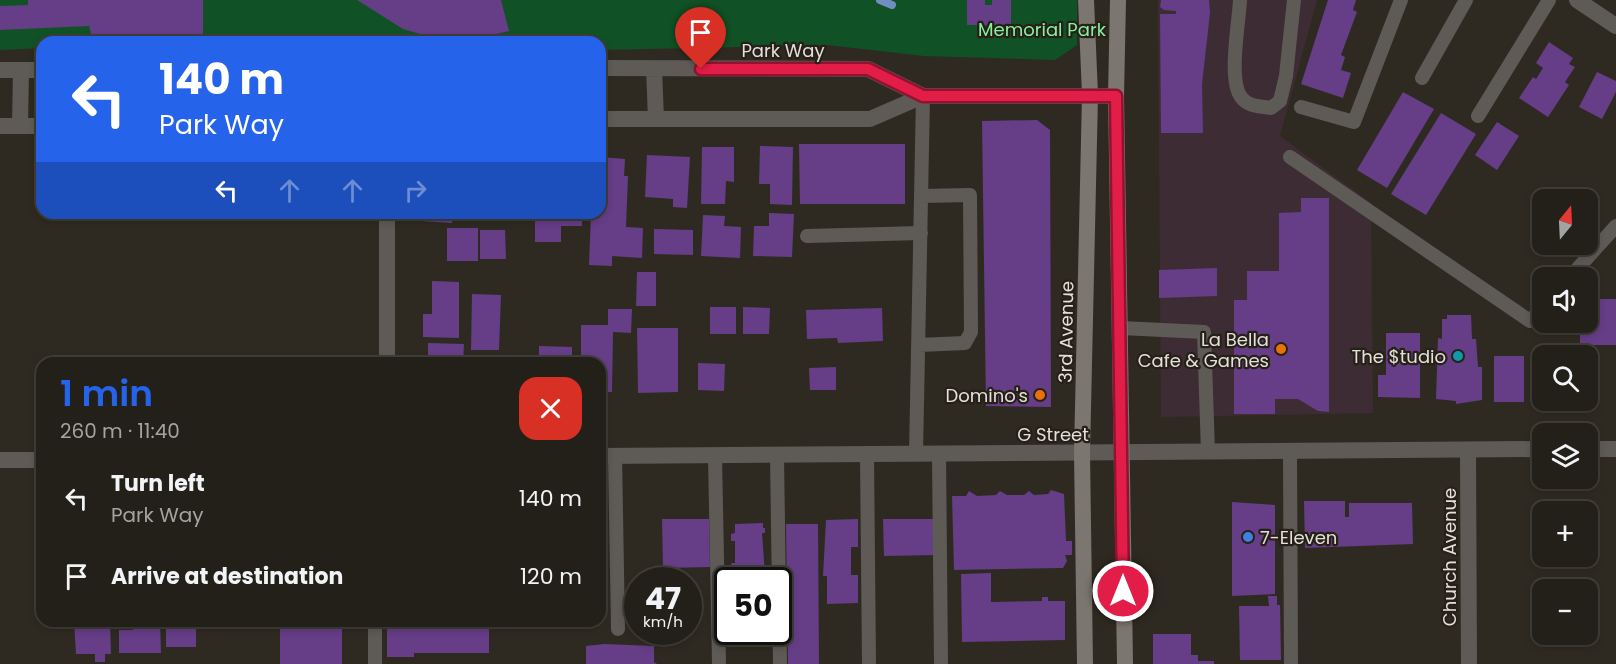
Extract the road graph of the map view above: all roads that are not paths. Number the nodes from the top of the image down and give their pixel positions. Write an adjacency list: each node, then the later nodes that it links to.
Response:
1 (1086, 0): 16 (main road, 3rd Avenue)
2 (1118, 0): 18 (main road)
3 (1240, 0): 4 (lane)
4 (1294, 0)
5 (1401, 0): 19 (lane)
6 (1466, 0): 15 (lane)
7 (1549, 0): 20 (lane)
8 (1577, 0): 9 (street)
9 (1616, 26)
10 (606, 68): 11 (street, Park Way)
11 (654, 69): 17 (street, Park Way); 22 (street)
12 (0, 70): 13 (street)
13 (21, 70): 14 (street); 24 (street)
14 (36, 70)
15 (1422, 78)
16 (1090, 95): 17 (street, Park Way); 18 (street, Park Way); 43 (main road, 3rd Avenue)
17 (923, 96): 22 (street, Park Way); 27 (lane)
18 (1116, 96): 34 (main road)
19 (1301, 107)
20 (1478, 116)
21 (606, 119): 22 (street, Park Way)
22 (656, 119)
23 (0, 126): 24 (street)
24 (21, 126): 25 (street)
25 (36, 126)
26 (1290, 157): 33 (lane)
27 (921, 196): 30 (lane); 35 (lane)
28 (387, 219): 36 (street)
29 (1616, 225): 32 (lane)
30 (921, 233): 31 (lane); 35 (lane)
31 (807, 236)
32 (1579, 267)
33 (1532, 319)
34 (1120, 328): 41 (lane); 44 (main road)
35 (919, 345): 46 (lane)
36 (387, 357)
37 (1532, 449): 40 (street, G Street)
38 (1598, 449): 39 (street)
39 (1616, 449)
40 (1468, 450): 42 (street, G Street); 63 (street, Church Avenue)
41 (1208, 452): 42 (street, G Street); 44 (street, G Street)
42 (1290, 452): 62 (lane)
43 (1082, 453): 44 (street, G Street); 47 (street, G Street); 60 (main road, 3rd Avenue)
44 (1122, 453): 61 (main road)
45 (867, 454): 46 (street, G Street); 49 (street, G Street); 58 (lane)
46 (916, 454): 47 (street, G Street)
47 (939, 454): 59 (lane)
48 (715, 455): 49 (street, G Street); 50 (street, G Street); 56 (lane)
49 (777, 455): 57 (lane)
50 (608, 456): 54 (lane)
51 (0, 460): 52 (street)
52 (36, 460)
53 (375, 627): 55 (lane)
54 (618, 629)
55 (375, 664)
56 (719, 664)
57 (780, 664)
58 (869, 664)
59 (941, 664)
60 (1085, 664)
61 (1125, 664)
62 (1292, 664)
63 (1470, 664)

